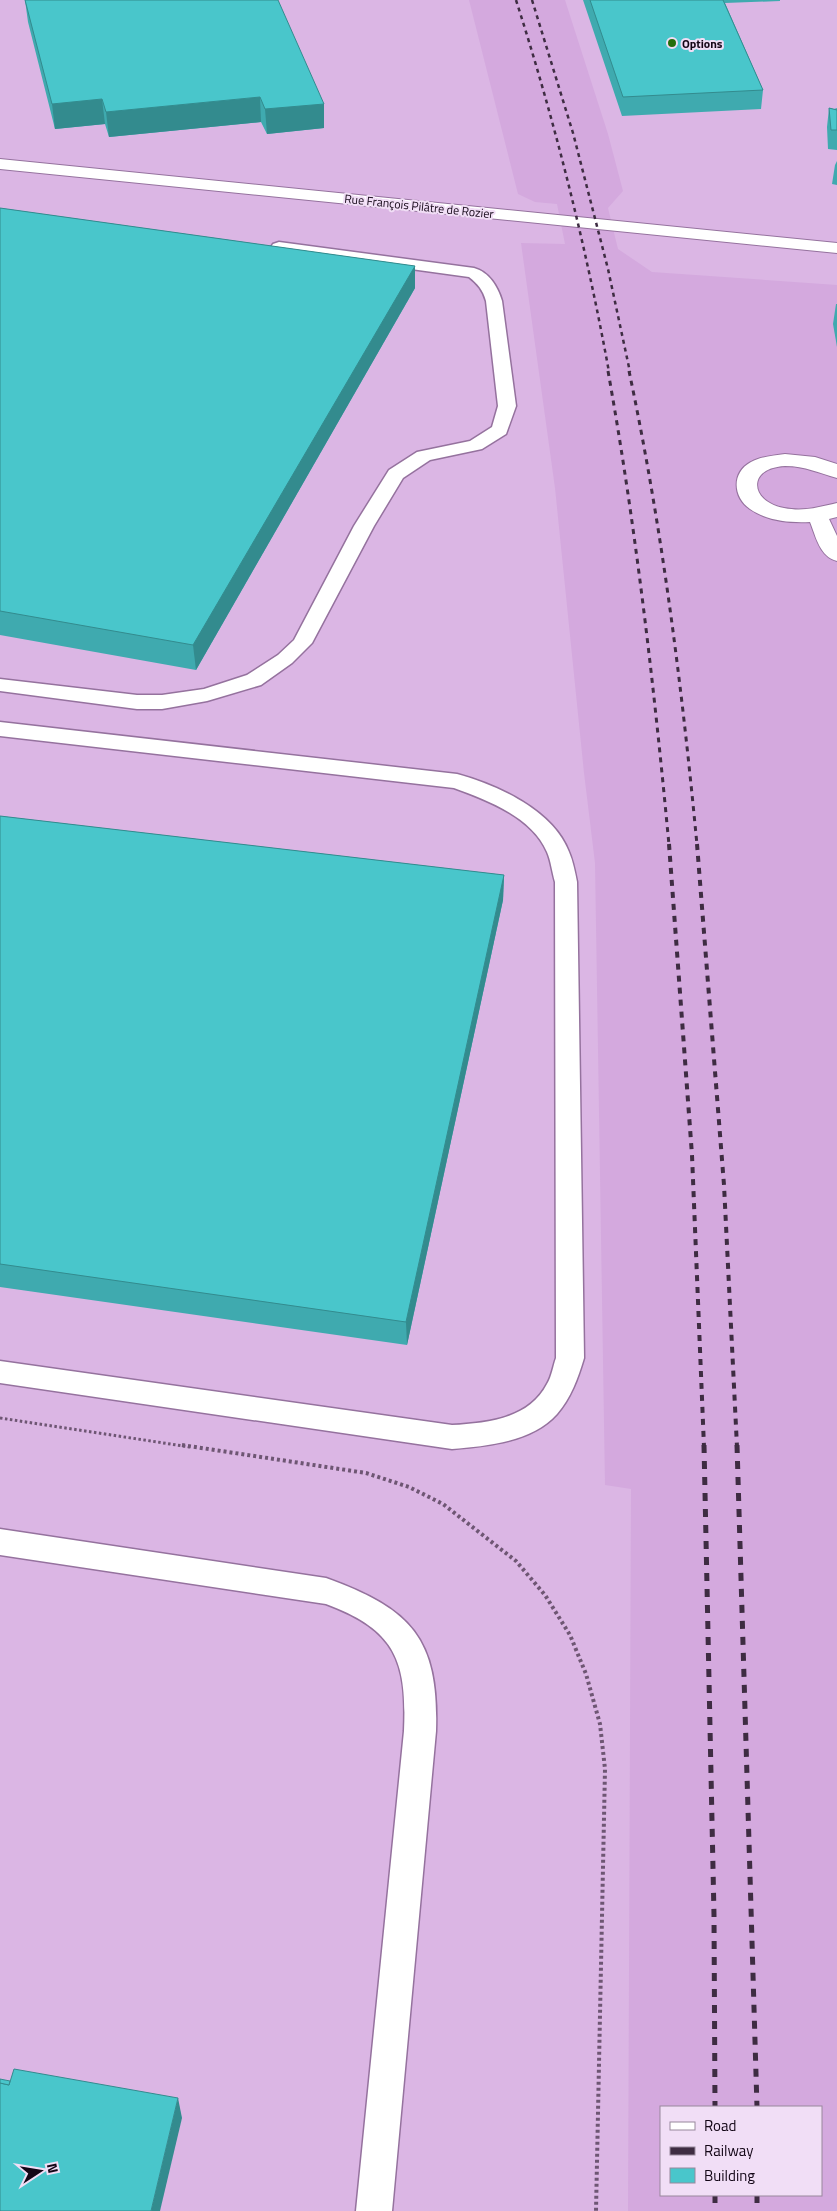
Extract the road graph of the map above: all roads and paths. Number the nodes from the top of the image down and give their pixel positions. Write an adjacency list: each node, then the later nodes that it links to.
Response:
1 (0, 164): 3 (street, Rue François Pilâtre de Rozier)
2 (266, 245): 7 (lane)
3 (837, 248)
4 (837, 472): 5 (street)
5 (827, 513): 6 (street)
6 (837, 555)
7 (0, 686)
8 (0, 729): 9 (lane)
9 (0, 1372)
10 (0, 1542): 11 (lane)
11 (374, 2211)

